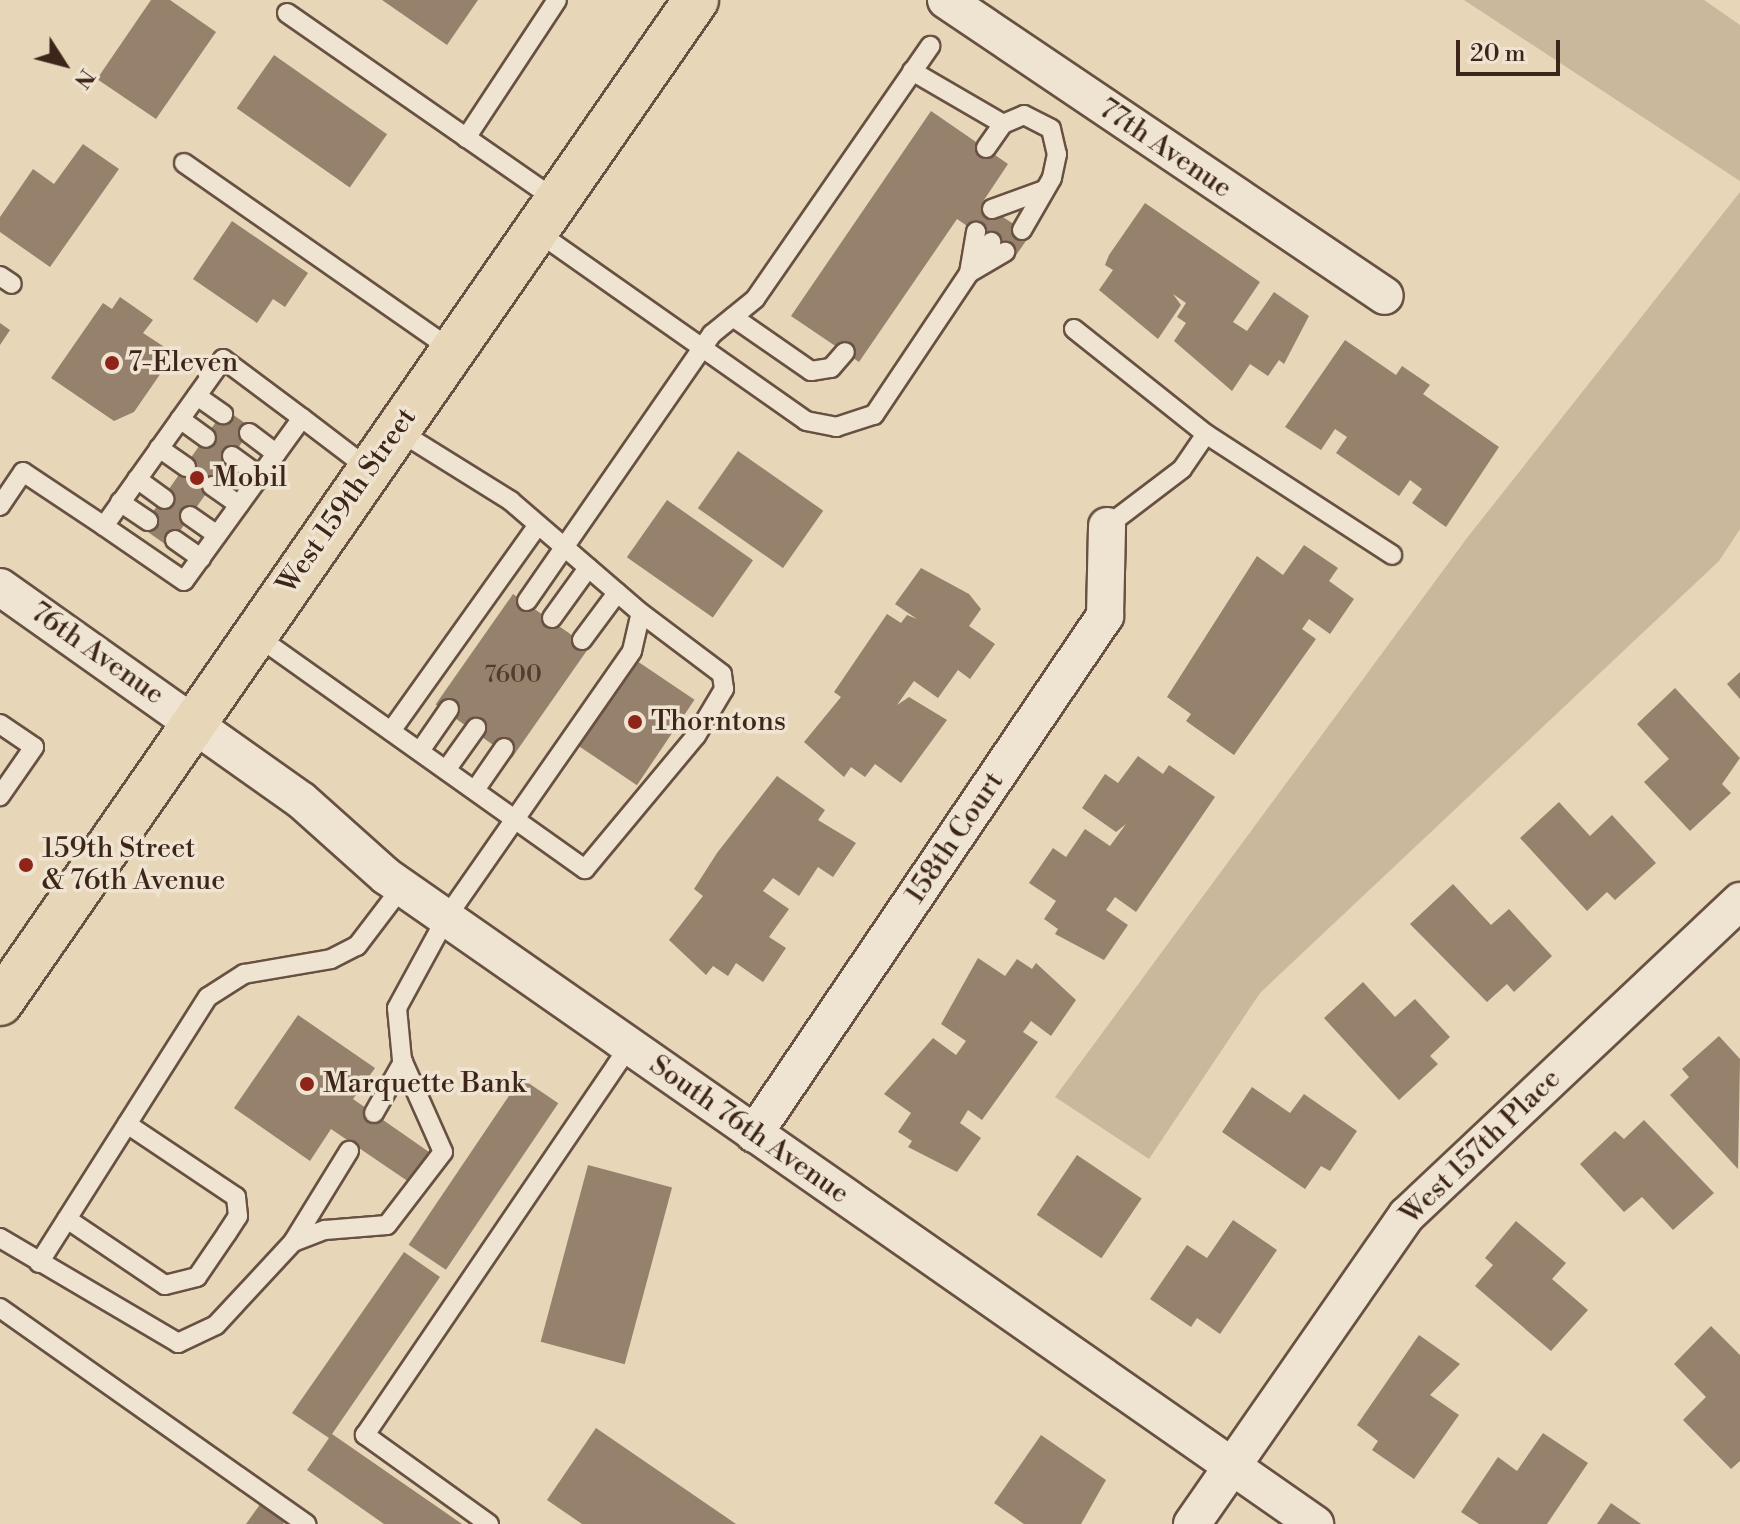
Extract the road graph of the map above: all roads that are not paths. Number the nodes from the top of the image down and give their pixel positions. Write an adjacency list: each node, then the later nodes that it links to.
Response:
1 (557, 0): 8 (lane)
2 (696, 0): 12 (main road, West 159th Street)
3 (946, 0): 14 (street, 77th Avenue)
4 (287, 13): 8 (lane)
5 (930, 46): 6 (lane)
6 (912, 71): 7 (lane); 15 (lane)
7 (1003, 124): 9 (lane); 11 (lane)
8 (466, 138): 12 (lane)
9 (986, 148)
10 (184, 163): 18 (lane)
11 (1044, 190): 11 (lane)
12 (546, 216): 17 (lane); 18 (main road, West 159th Street)
13 (991, 242): 17 (lane)
14 (1385, 296)
15 (733, 317): 17 (lane); 19 (lane)
16 (1074, 329): 26 (lane)
17 (704, 346): 47 (lane)
18 (452, 350): 24 (main road, West 159th Street)
19 (845, 352)
20 (197, 396): 21 (lane); 22 (lane); 23 (lane)
21 (223, 414)
22 (302, 418): 29 (lane); 32 (lane)
23 (180, 419): 27 (lane); 28 (lane)
24 (397, 430): 32 (main road, West 159th Street); 42 (lane)
25 (249, 433): 29 (lane)
26 (1206, 434): 44 (lane); 48 (lane)
27 (206, 438)
28 (159, 448): 31 (lane); 34 (lane)
29 (276, 453): 33 (lane)
30 (232, 456): 33 (lane)
31 (186, 467)
32 (369, 469): 56 (main road, West 159th Street)
33 (260, 476): 38 (lane)
34 (137, 479): 36 (lane); 37 (lane)
35 (212, 486): 38 (lane)
36 (165, 499)
37 (120, 502): 41 (lane); 43 (lane)
38 (239, 505): 45 (lane)
39 (0, 506): 43 (lane)
40 (190, 516): 45 (lane)
41 (148, 521)
42 (538, 525): 47 (lane); 62 (lane)
43 (104, 526): 49 (lane)
44 (1107, 526): 77 (street, 158th Court)
45 (217, 535): 49 (lane)
46 (175, 540): 49 (lane)
47 (566, 548): 50 (lane); 53 (lane)
48 (1392, 555)
49 (201, 558)
50 (588, 568): 52 (lane); 55 (lane)
51 (0, 587): 59 (street, 76th Avenue)
52 (617, 593): 54 (lane); 57 (lane)
53 (527, 601)
54 (641, 613): 68 (lane); 68 (lane)
55 (552, 618)
56 (254, 634): 59 (main road, West 159th Street); 62 (lane)
57 (582, 640)
58 (449, 709): 64 (lane)
59 (194, 721): 69 (street, South 76th Avenue); 72 (main road, West 159th Street)
60 (0, 724): 67 (lane)
61 (476, 728): 65 (lane)
62 (391, 731): 64 (lane)
63 (504, 748): 66 (lane)
64 (420, 751): 65 (lane)
65 (446, 770): 66 (lane)
66 (475, 790): 68 (lane)
67 (0, 796)
68 (516, 819): 71 (lane)
69 (402, 887): 71 (street, South 76th Avenue); 76 (lane)
70 (1740, 901): 84 (street, West 157th Place)
71 (446, 918): 73 (street, South 76th Avenue); 74 (lane)
72 (0, 1003)
73 (629, 1047): 77 (street, South 76th Avenue); 86 (lane)
74 (403, 1062): 75 (lane); 81 (lane)
75 (374, 1113)
76 (127, 1124): 79 (lane); 79 (lane)
77 (754, 1134): 84 (street, South 76th Avenue)
78 (349, 1151): 81 (lane)
79 (67, 1219): 82 (lane)
80 (0, 1238): 82 (lane)
81 (293, 1242): 82 (lane)
82 (39, 1263)
83 (0, 1308): 85 (lane)
84 (1232, 1465): 87 (street, West 157th Place); 88 (street, South 76th Avenue)
85 (306, 1524)
86 (489, 1524)
87 (1192, 1524)
88 (1315, 1524)

